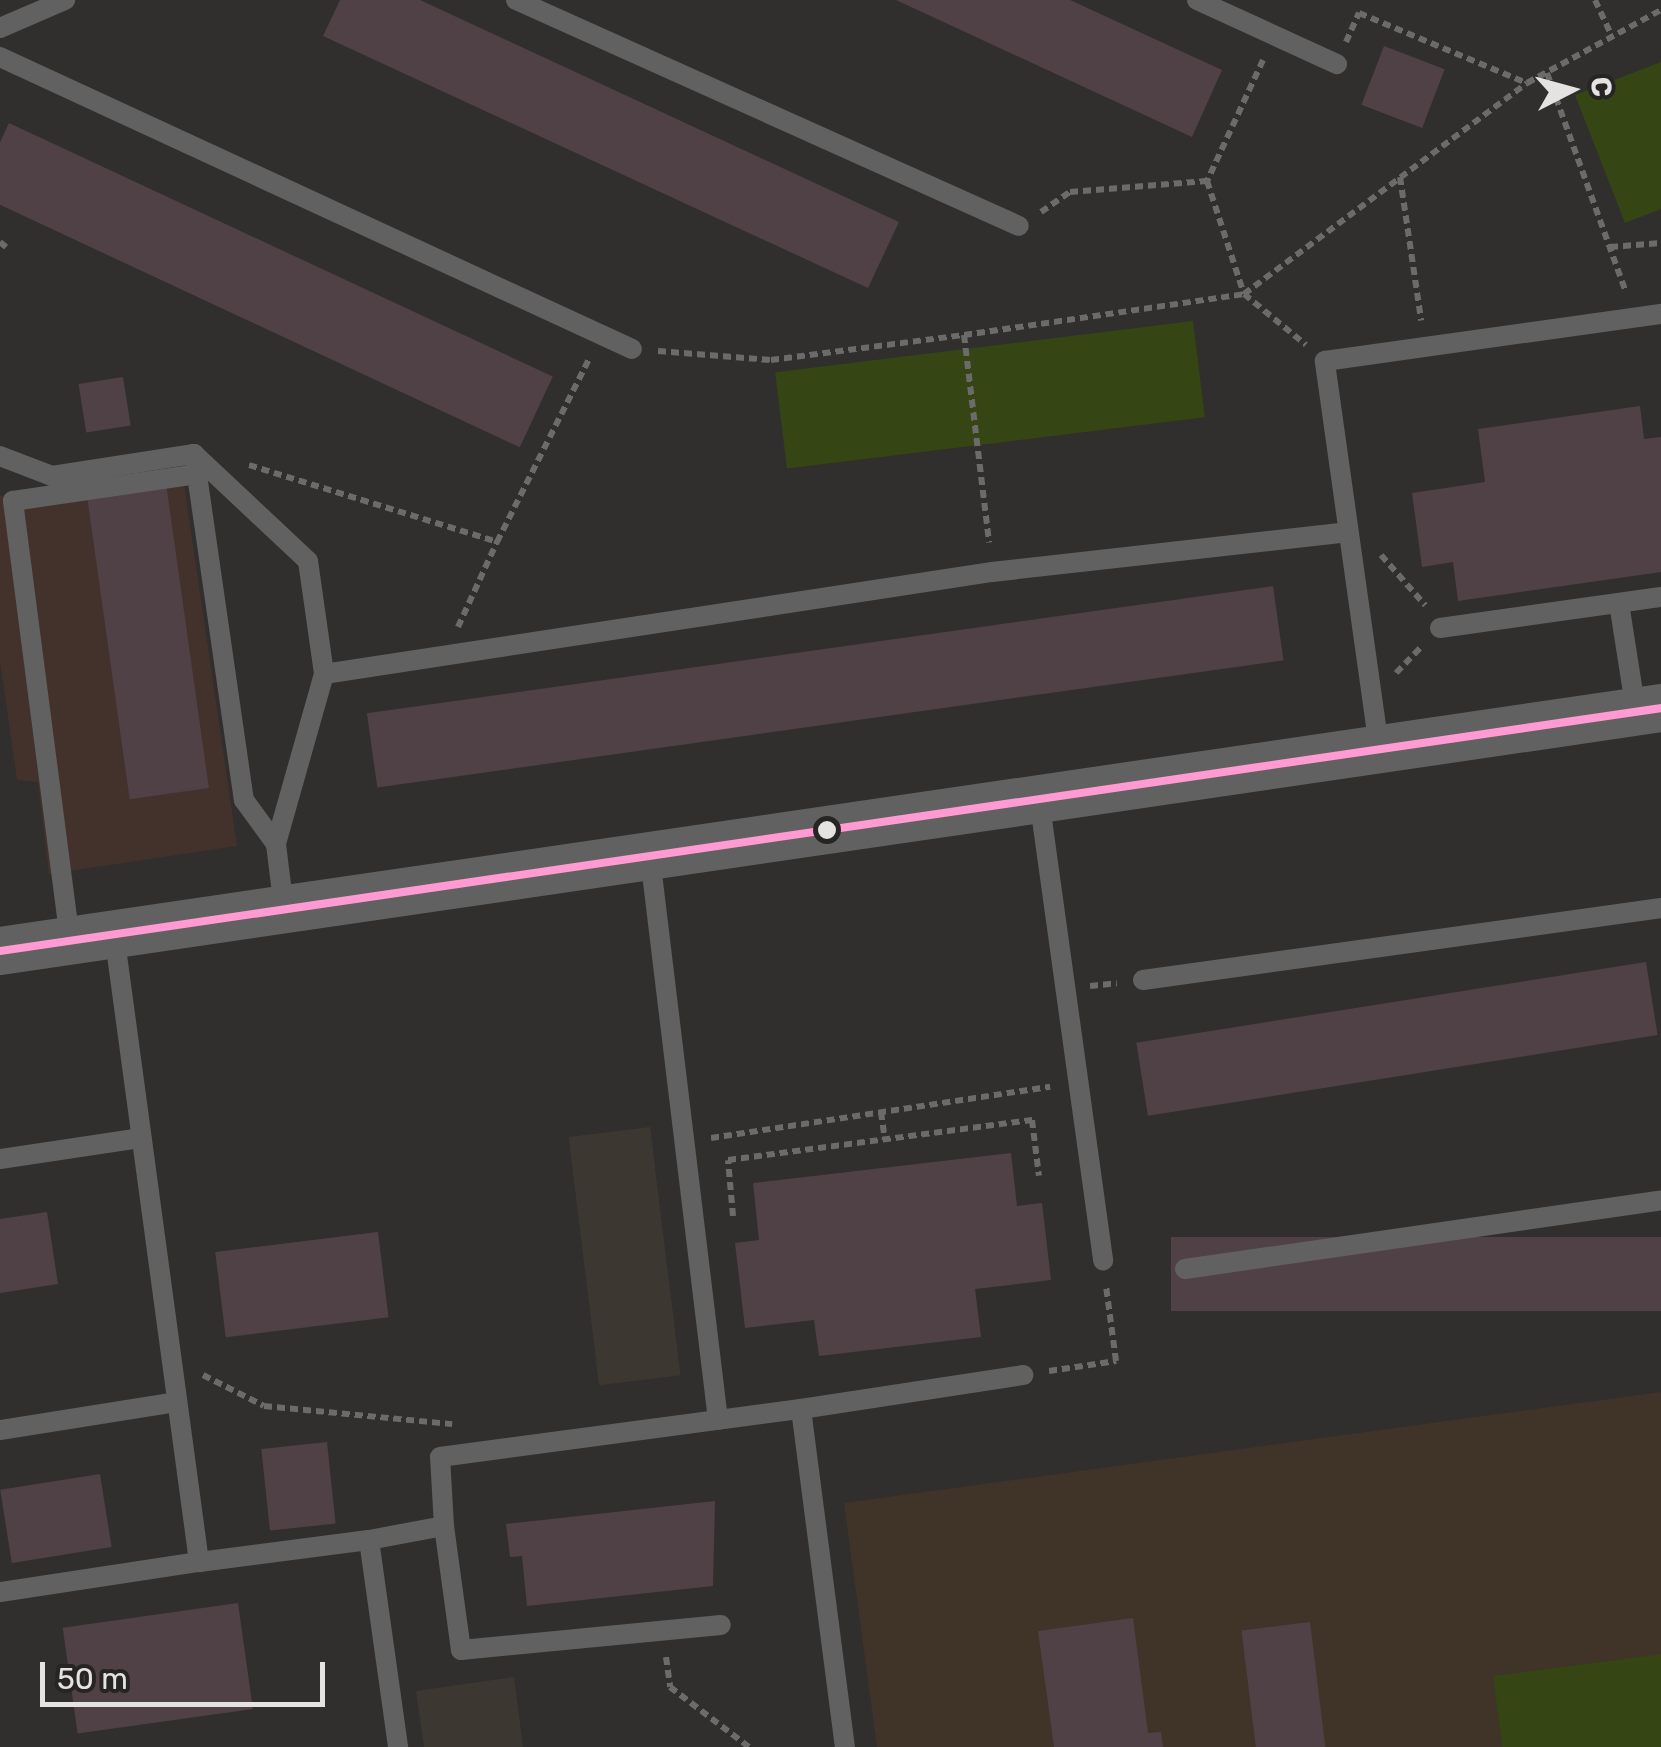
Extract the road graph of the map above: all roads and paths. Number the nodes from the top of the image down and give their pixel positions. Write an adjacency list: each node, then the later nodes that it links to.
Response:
1 (65, 0): 6 (lane)
2 (516, 0): 15 (lane)
3 (1197, 0): 8 (lane)
4 (1595, 0): 7 (path)
5 (1661, 10): 7 (path)
6 (0, 28)
7 (1611, 35): 11 (path)
8 (1275, 36): 10 (lane); 14 (path)
9 (0, 57): 21 (lane)
10 (1337, 64): 12 (path)
11 (1547, 72): 12 (path); 17 (path)
12 (1527, 83): 13 (path)
13 (1400, 178): 19 (path); 23 (path)
14 (1206, 181): 15 (path); 19 (path)
15 (1019, 226)
16 (1661, 244): 17 (path)
17 (1610, 247): 18 (path)
18 (1623, 282)
19 (1244, 294): 22 (path); 25 (path)
20 (1661, 314): 23 (lane)
21 (601, 335): 24 (lane); 29 (path)
22 (964, 335): 24 (path); 30 (path)
23 (1425, 347): 25 (lane)
24 (632, 349)
25 (1325, 360): 28 (lane)
26 (0, 456): 27 (lane)
27 (196, 464): 29 (path); 35 (lane); 40 (lane); 44 (lane)
28 (1348, 532): 30 (lane); 33 (path); 36 (lane)
29 (497, 542): 34 (path)
30 (992, 572): 34 (lane)
31 (1661, 597): 32 (lane)
32 (1619, 602): 33 (lane); 37 (lane)
33 (1440, 628): 36 (path)
34 (444, 655): 35 (lane)
35 (324, 674): 40 (lane)
36 (1372, 699): 38 (lane)
37 (1648, 710): 38 (street)
38 (1379, 748): 39 (street)
39 (1039, 798): 41 (street); 47 (lane)
40 (276, 844): 43 (lane)
41 (650, 855): 43 (street); 52 (lane)
42 (1661, 908): 46 (lane)
43 (284, 909): 44 (street)
44 (92, 936): 45 (street); 50 (lane)
45 (0, 950)
46 (1143, 980): 47 (path)
47 (1067, 988): 48 (lane)
48 (1080, 1083): 49 (path); 57 (lane)
49 (881, 1112): 51 (path); 52 (path)
50 (142, 1138): 53 (lane); 59 (lane)
51 (885, 1140): 54 (path); 56 (path)
52 (685, 1142): 63 (lane)
53 (0, 1159)
54 (1039, 1176)
55 (1661, 1200): 58 (lane)
56 (732, 1216)
57 (1103, 1262): 60 (path)
58 (1185, 1270)
59 (170, 1358): 61 (lane); 65 (path)
60 (1024, 1375): 62 (lane)
61 (176, 1402): 64 (lane); 68 (lane)
62 (800, 1409): 63 (lane); 74 (lane)
63 (718, 1420): 65 (lane)
64 (0, 1430)
65 (512, 1448): 66 (lane)
66 (444, 1526): 67 (lane); 71 (lane)
67 (369, 1540): 68 (lane); 72 (lane)
68 (199, 1562): 69 (lane)
69 (0, 1592)
70 (721, 1625): 71 (lane)
71 (662, 1631): 73 (path)
72 (398, 1747)
73 (749, 1747)
74 (845, 1747)

